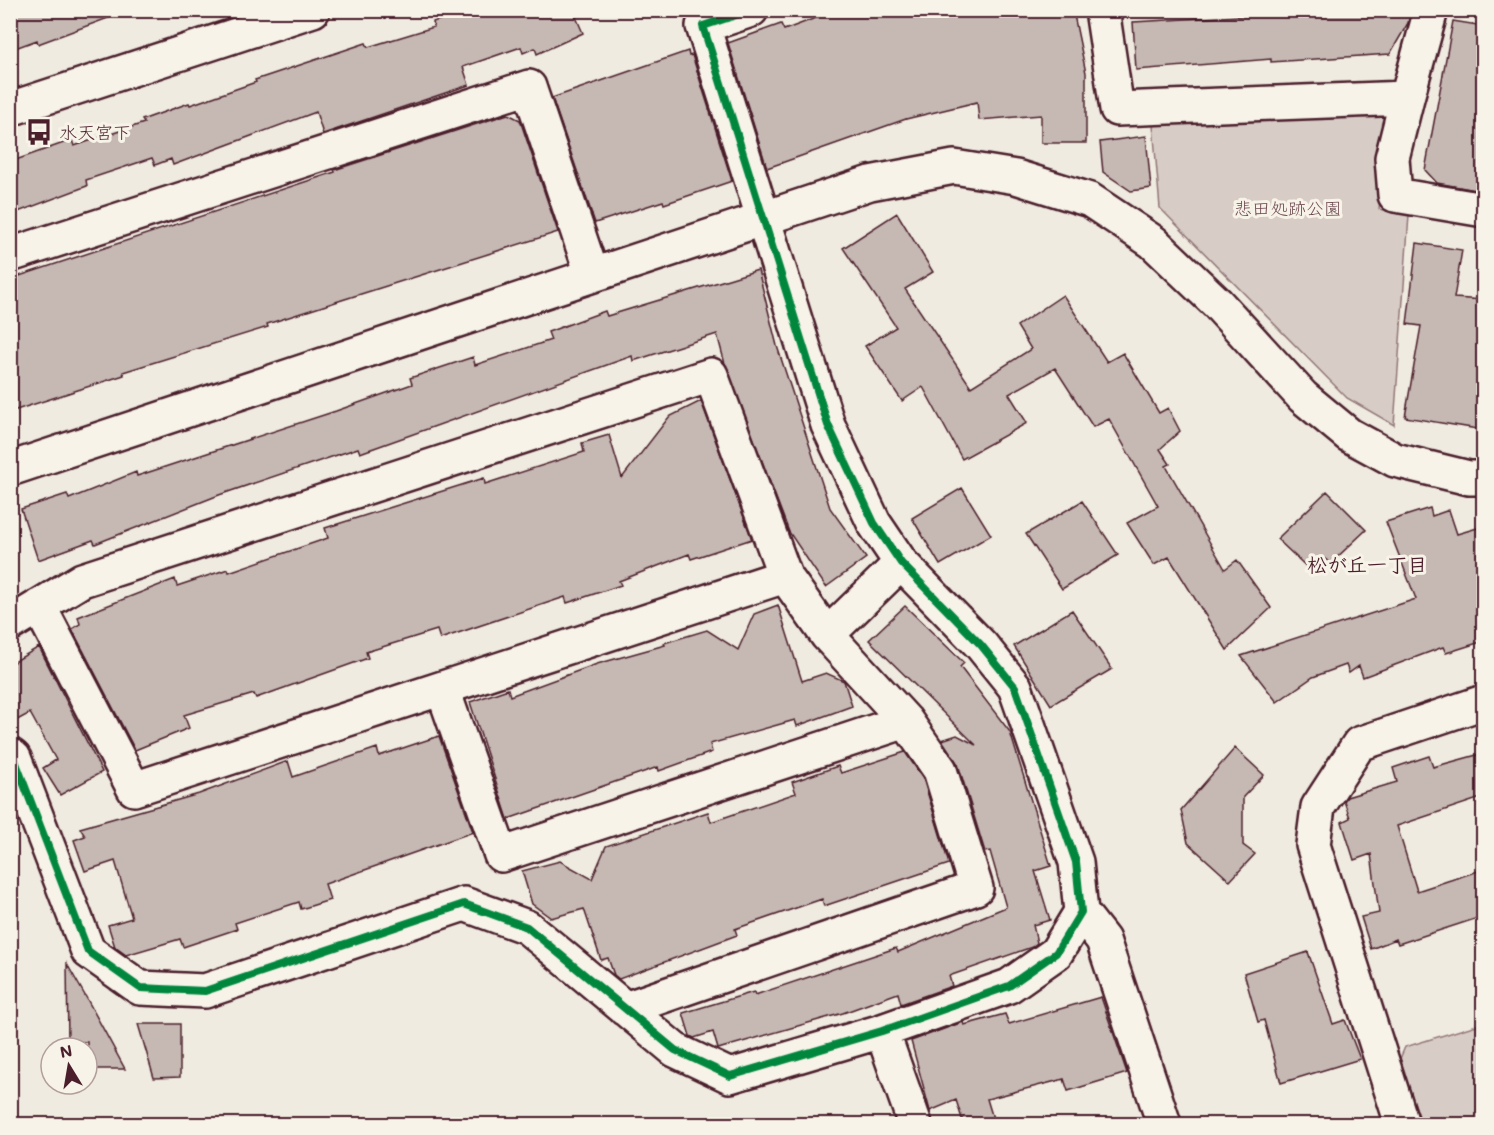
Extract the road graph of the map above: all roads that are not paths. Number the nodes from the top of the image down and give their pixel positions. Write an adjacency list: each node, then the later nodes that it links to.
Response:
1 (313, 10): 6 (street)
2 (751, 10): 8 (street)
3 (1102, 10): 5 (street)
4 (1431, 10): 5 (street)
5 (1407, 98): 7 (street)
6 (10, 109)
7 (1484, 210)
8 (765, 219): 10 (street); 12 (street); 13 (street)
9 (10, 255): 10 (street)
10 (592, 274): 11 (street)
11 (10, 469)
12 (1484, 478)
13 (901, 563): 17 (street); 22 (street)
14 (785, 576): 15 (street); 17 (street); 18 (street)
15 (39, 606): 16 (street); 18 (street)
16 (10, 624)
17 (827, 635): 20 (street)
18 (443, 690): 20 (street)
19 (1484, 702): 27 (street)
20 (906, 721): 23 (street)
21 (10, 755): 23 (street)
22 (1081, 912): 24 (street); 26 (street)
23 (625, 1010): 24 (street)
24 (882, 1031): 25 (street)
25 (915, 1125)
26 (1164, 1125)
27 (1402, 1125)

